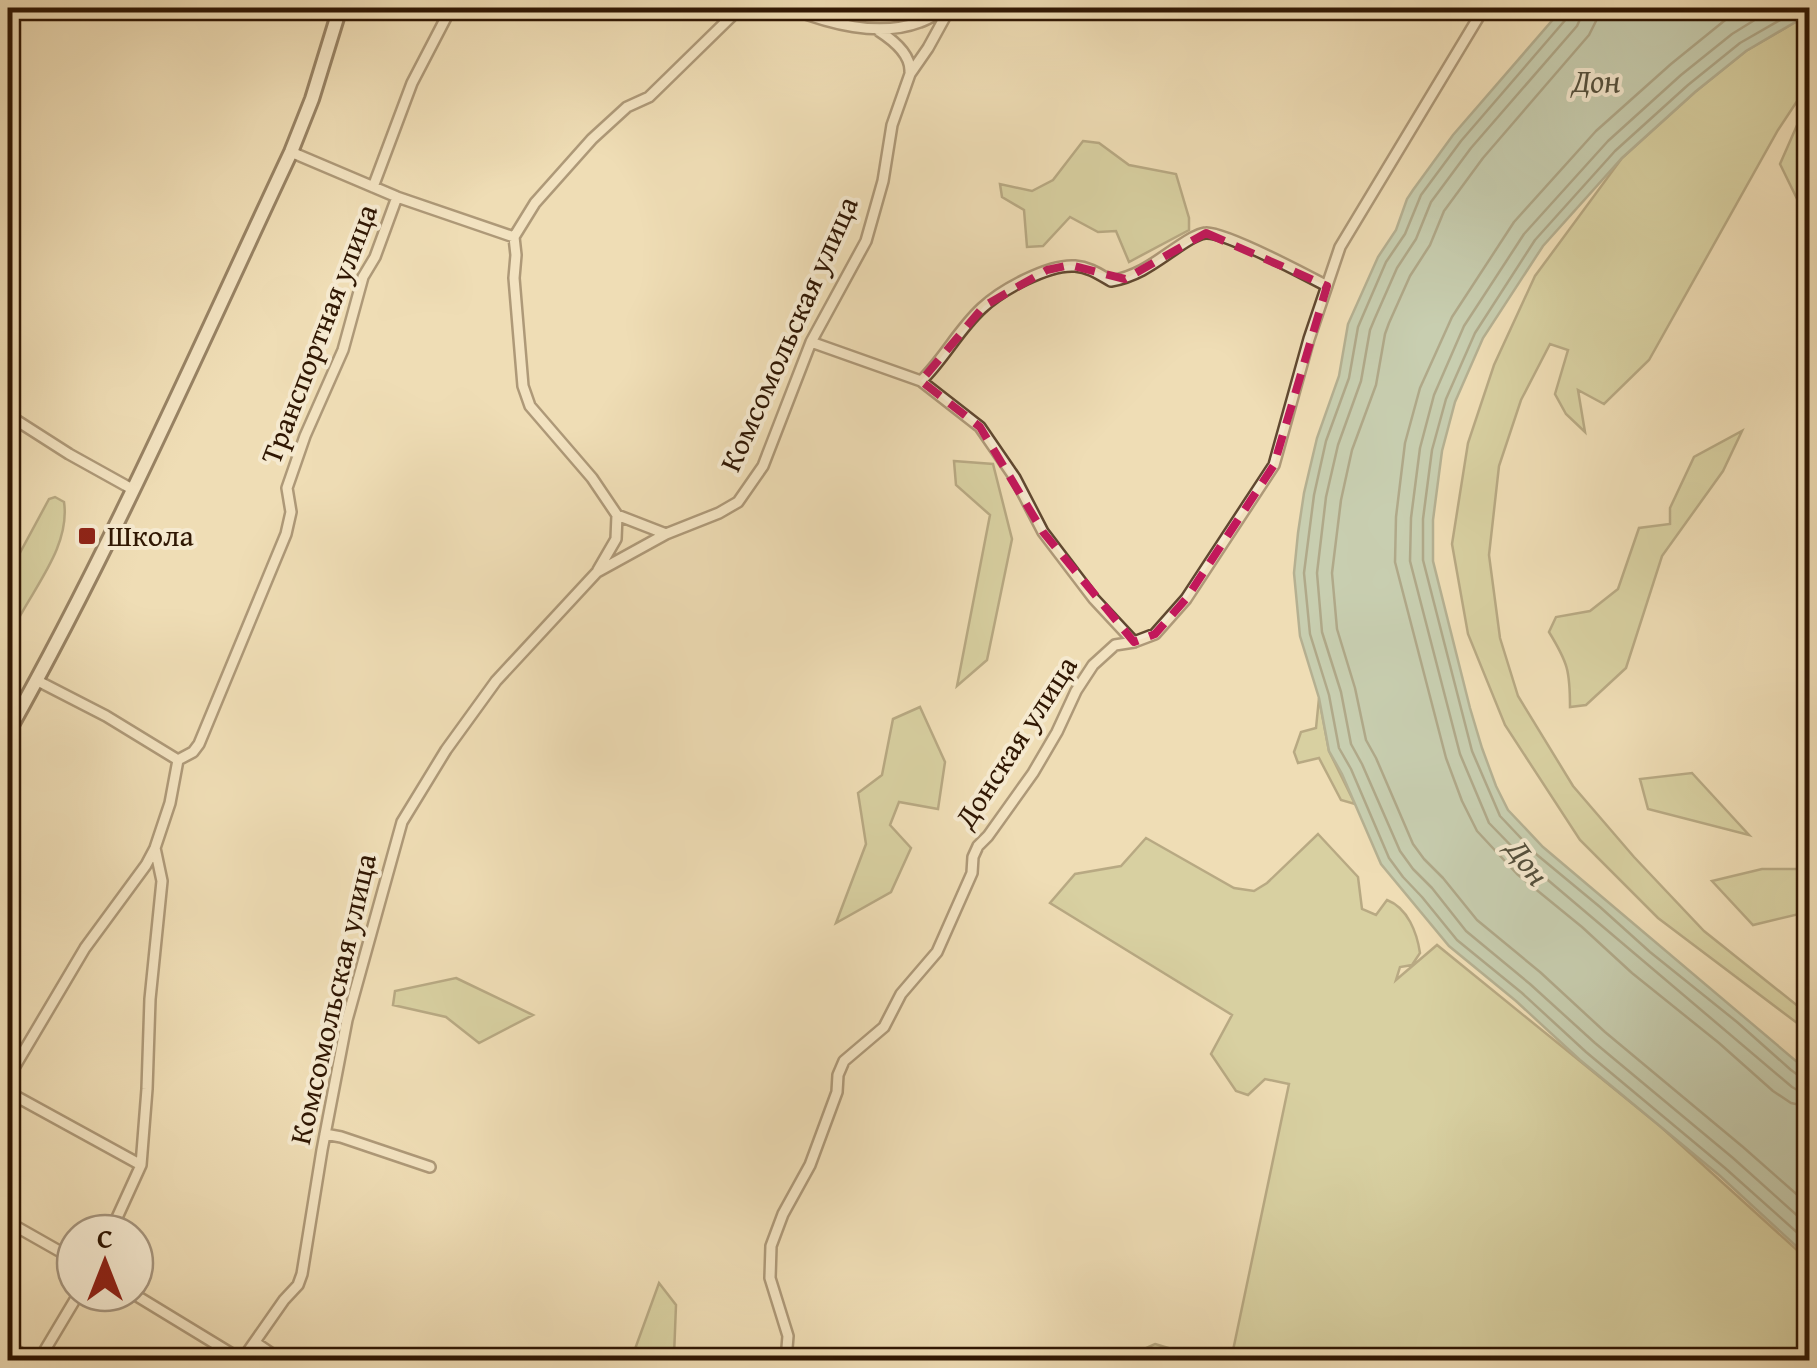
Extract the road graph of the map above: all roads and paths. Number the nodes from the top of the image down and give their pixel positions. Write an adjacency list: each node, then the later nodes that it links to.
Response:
1 (340, 8): 9 (main road)
2 (451, 8): 10 (street)
3 (740, 8): 12 (street)
4 (789, 8): 7 (street)
5 (949, 8): 7 (street); 8 (street, Комсомольская улица)
6 (1484, 8): 13 (street, Донская улица)
7 (877, 30): 8 (street)
8 (910, 74): 14 (street, Комсомольская улица)
9 (291, 152): 10 (street); 17 (main road)
10 (374, 188): 11 (street)
11 (397, 197): 12 (street); 24 (street, Транспортная улица)
12 (514, 236): 18 (street)
13 (1327, 286): 15 (street); 21 (street, Донская улица)
14 (810, 342): 15 (street); 19 (street, Комсомольская улица)
15 (921, 381): 21 (street)
16 (8, 415): 17 (street)
17 (132, 489): 22 (main road)
18 (617, 515): 19 (street); 20 (street)
19 (666, 534): 20 (street, Комсомольская улица)
20 (597, 572): 28 (street, Комсомольская улица)
21 (1134, 642): 41 (street, Донская улица)
22 (36, 680): 23 (main road); 24 (street)
23 (8, 732)
24 (178, 760): 25 (street)
25 (155, 848): 26 (street); 29 (street)
26 (8, 1078)
27 (8, 1092): 29 (street)
28 (325, 1134): 30 (street); 36 (street, Комсомольская улица)
29 (141, 1164): 31 (street)
30 (430, 1167)
31 (119, 1213)
32 (8, 1222): 33 (street)
33 (55, 1249)
34 (155, 1307): 39 (street)
35 (65, 1313): 38 (street)
36 (256, 1343): 39 (street, Комсомольская улица); 40 (street)
37 (8, 1346): 38 (street)
38 (36, 1360)
39 (242, 1360)
40 (280, 1360)
41 (786, 1360)

